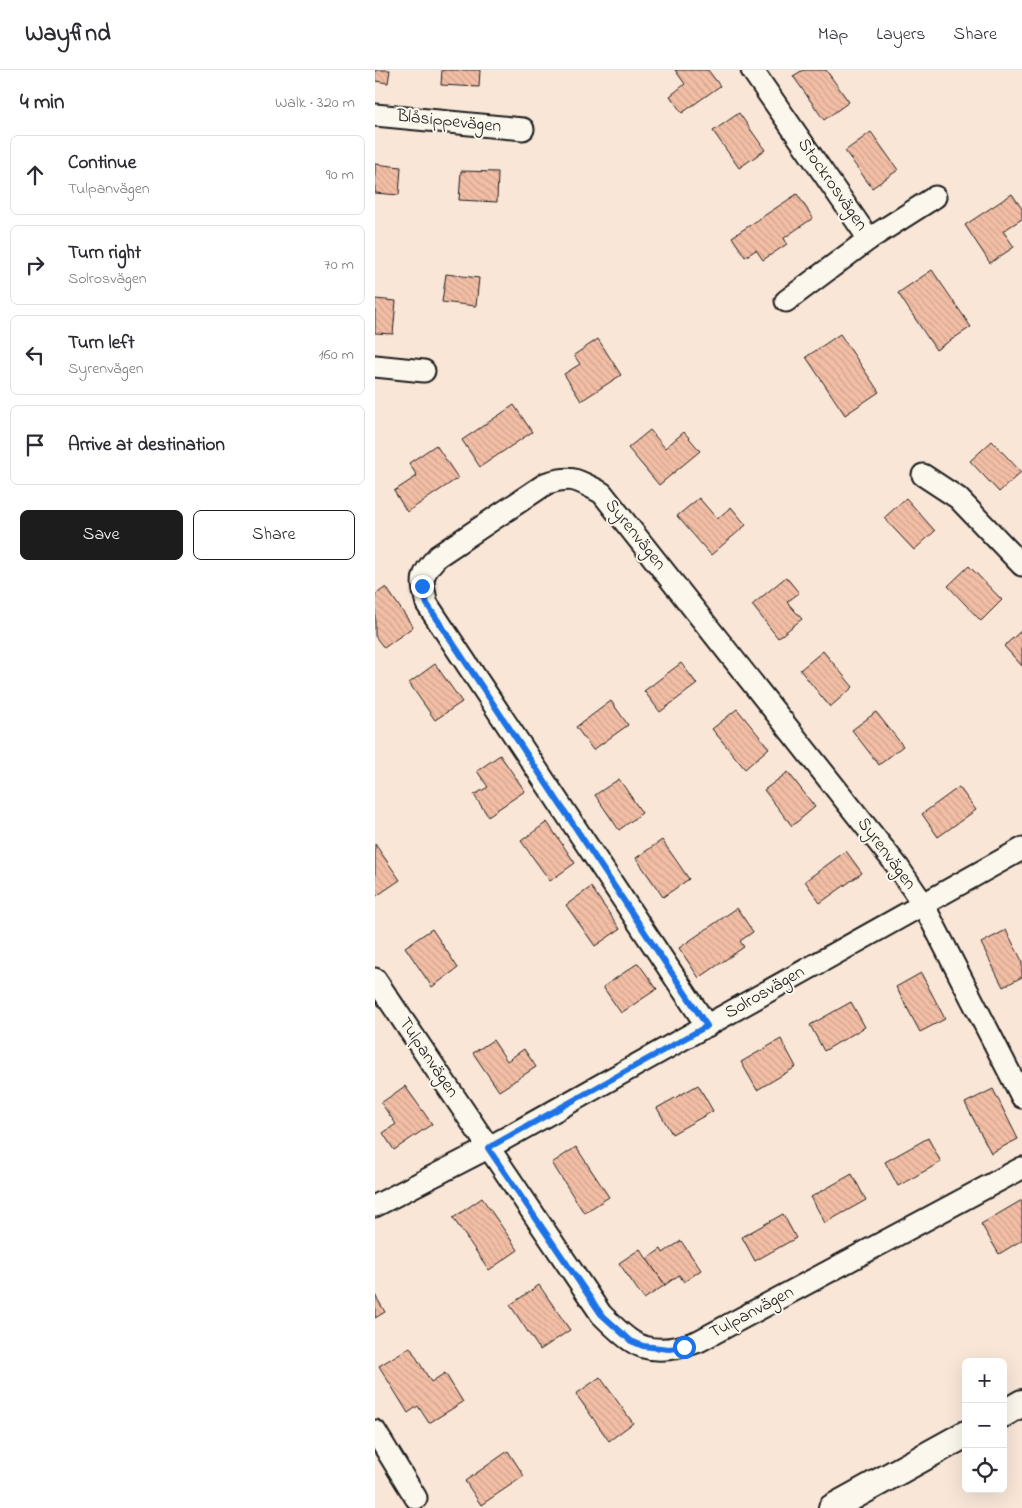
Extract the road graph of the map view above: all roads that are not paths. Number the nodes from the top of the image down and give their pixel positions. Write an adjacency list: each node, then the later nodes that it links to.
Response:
1 (752, 70): 5 (street, Stockrosvägen)
2 (375, 114): 3 (street, Blåsippevägen)
3 (523, 129)
4 (935, 197): 5 (street)
5 (869, 239): 6 (street, Stockrosvägen)
6 (786, 301)
7 (375, 366): 8 (street)
8 (424, 371)
9 (923, 475): 10 (street)
10 (1022, 565)
11 (1022, 849): 12 (street, Solrosvägen)
12 (923, 904): 14 (street, Solrosvägen); 14 (street, Syrenvägen); 15 (street, Syrenvägen)
13 (375, 979): 16 (street, Tulpanvägen)
14 (707, 1026): 16 (street, Solrosvägen)
15 (1022, 1098)
16 (488, 1148): 17 (street, Tulpanvägen); 18 (street, Solrosvägen)
17 (1022, 1168)
18 (375, 1206)
19 (1022, 1403): 20 (street)
20 (1007, 1412)
21 (375, 1432): 23 (street)
22 (962, 1436): 24 (street)
23 (416, 1498)
24 (831, 1508)

